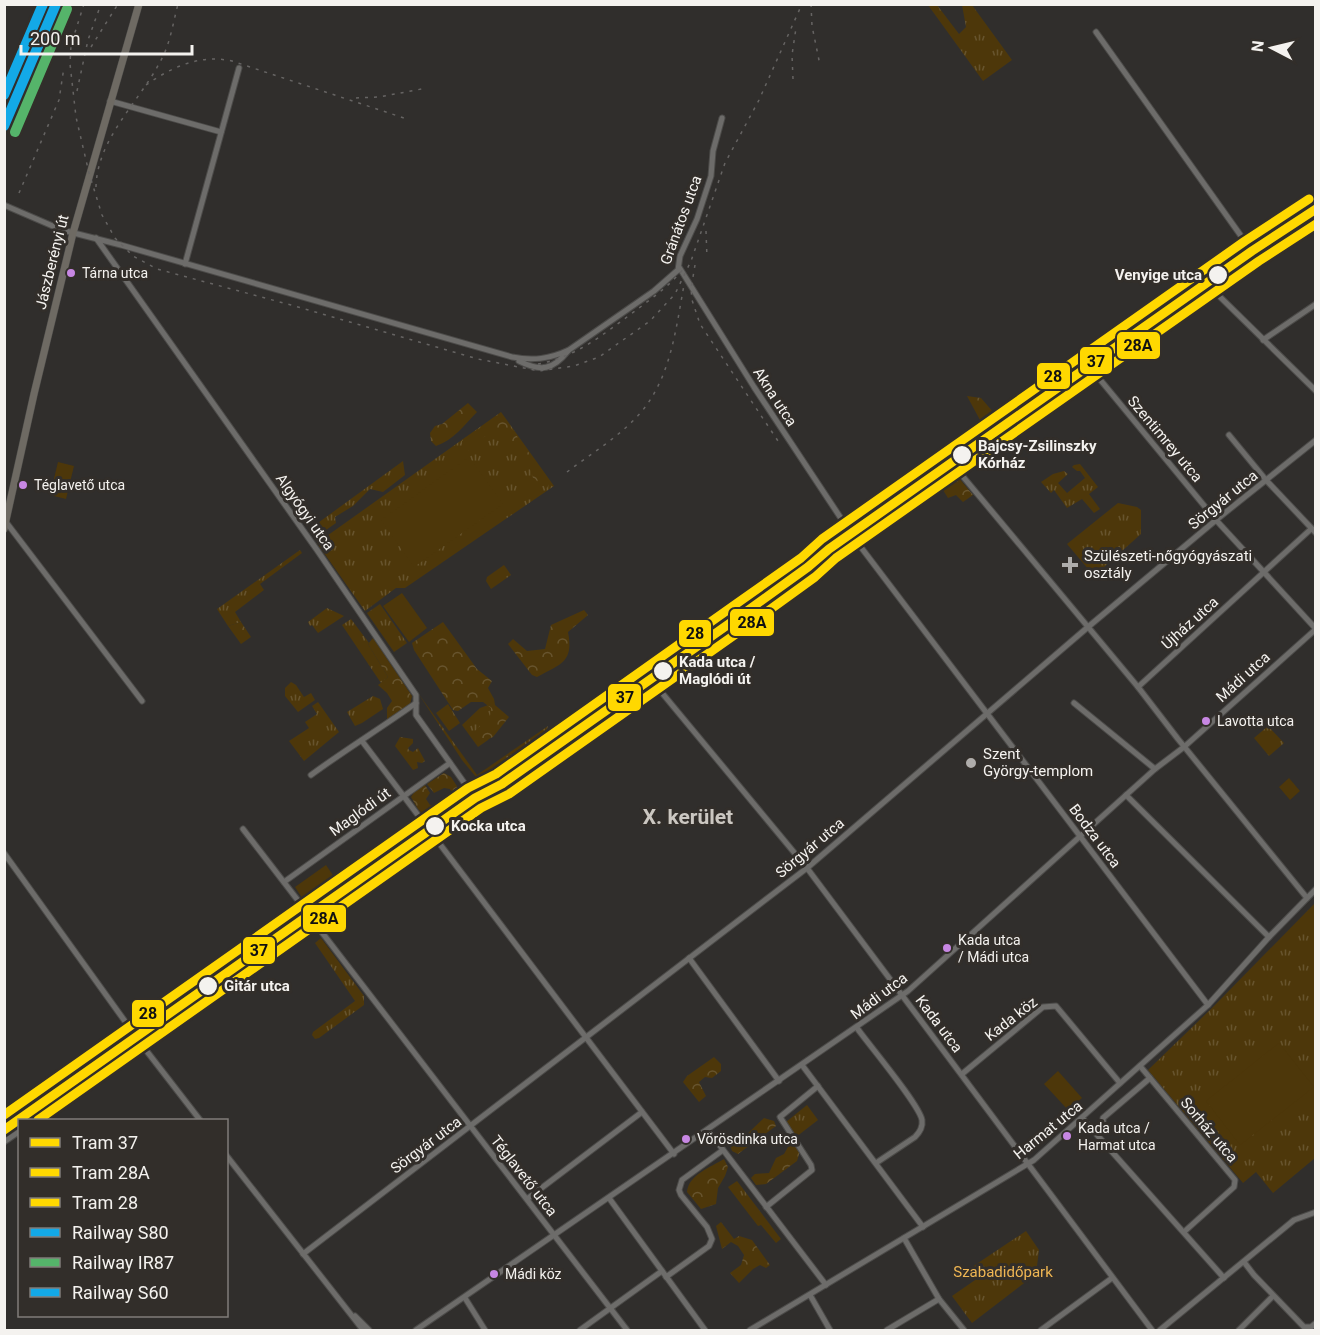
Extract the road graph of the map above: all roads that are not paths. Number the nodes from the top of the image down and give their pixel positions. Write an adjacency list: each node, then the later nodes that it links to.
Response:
1 (139, 4): 4 (main road, Jászberényi út)
2 (1096, 32): 11 (street)
3 (239, 68): 6 (street)
4 (110, 100): 6 (street); 9 (main road, Jászberényi út)
5 (722, 118): 13 (street, Gránátos utca)
6 (221, 132): 12 (street)
7 (4, 205): 9 (street)
8 (1316, 216): 11 (street)
9 (73, 233): 10 (street); 24 (main road, Jászberényi út)
10 (96, 238): 12 (street); 34 (street, Algyógyi utca)
11 (1256, 257): 14 (street)
12 (185, 264): 13 (street, Gránátos utca)
13 (679, 267): 26 (street, Akna utca)
14 (1212, 289): 16 (street); 17 (street)
15 (1316, 304): 16 (street)
16 (1263, 340): 18 (street)
17 (1093, 371): 21 (street); 23 (street, Szentimrey utca)
18 (1316, 392)
19 (1228, 435): 22 (street)
20 (1316, 440): 22 (street, Sörgyár utca)
21 (955, 467): 26 (street); 28 (street)
22 (1266, 480): 23 (street, Sörgyár utca); 25 (street)
23 (1216, 520): 27 (street, Szentimrey utca); 28 (street, Sörgyár utca)
24 (5, 526): 32 (street)
25 (1313, 531): 27 (street, Újház utca)
26 (854, 538): 30 (street); 35 (street, Bodza utca)
27 (1264, 571): 29 (street, Szentimrey utca); 31 (street, Újház utca)
28 (1088, 627): 31 (street); 35 (street, Sörgyár utca)
29 (1316, 629): 37 (street, Mádi utca)
30 (653, 682): 43 (street); 48 (street, Kada utca)
31 (1138, 687): 37 (street)
32 (142, 701)
33 (1074, 703): 39 (street)
34 (416, 704): 36 (street); 38 (street, Algyógyi utca)
35 (988, 715): 45 (street, Bodza utca); 48 (street, Sörgyár utca)
36 (362, 741): 40 (street); 42 (street)
37 (1184, 747): 39 (street, Mádi utca); 51 (street)
38 (450, 763): 42 (street, Maglódi út); 43 (street, Algyógyi utca)
39 (1155, 769): 41 (street, Mádi utca)
40 (311, 775)
41 (1126, 795): 45 (street, Mádi utca); 54 (street)
42 (403, 796): 46 (street); 49 (street, Maglódi út)
43 (480, 805): 46 (street)
44 (243, 829): 49 (street)
45 (1080, 836): 56 (street, Mádi utca); 57 (street, Bodza utca)
46 (434, 838): 53 (street); 59 (street)
47 (4, 853): 60 (street)
48 (807, 868): 55 (street, Sörgyár utca); 56 (street, Kada utca)
49 (284, 882): 52 (street)
50 (1316, 890): 51 (street, Harmat utca)
51 (1307, 898): 54 (street, Harmat utca)
52 (303, 908)
53 (314, 922): 60 (street); 72 (street, Téglavető utca)
54 (1269, 937): 57 (street, Harmat utca)
55 (688, 958): 59 (street, Sörgyár utca); 65 (street)
56 (902, 995): 58 (street, Mádi utca); 63 (street, Kada utca)
57 (1208, 1005): 62 (street, Harmat utca)
58 (857, 1028): 61 (street, Mádi utca); 80 (street)
59 (586, 1036): 68 (street); 72 (street, Sörgyár utca)
60 (142, 1045): 70 (street); 71 (street)
61 (802, 1065): 65 (street, Mádi utca); 67 (street)
62 (1140, 1066): 64 (street, Sorház utca); 66 (street, Harmat utca)
63 (962, 1074): 66 (street, Kada köz); 81 (street, Kada utca)
64 (1150, 1078): 75 (street); 87 (street, Sorház utca)
65 (779, 1080): 73 (street, Mádi utca)
66 (1120, 1083): 69 (street, Harmat utca)
67 (818, 1086): 80 (street); 84 (street)
68 (642, 1112): 78 (street); 83 (street)
69 (1082, 1118): 75 (street); 81 (street, Harmat utca)
70 (36, 1119)
71 (199, 1119)
72 (470, 1127): 83 (street, Téglavető utca); 90 (street, Sörgyár utca)
73 (708, 1130): 77 (street); 78 (street, Mádi utca)
74 (18, 1132): 76 (street)
75 (1097, 1134): 87 (street)
76 (4, 1142)
77 (723, 1150): 84 (street); 92 (street)
78 (674, 1154): 82 (street, Mádi utca)
79 (228, 1158): 90 (street)
80 (876, 1163): 86 (street)
81 (1028, 1164): 86 (street, Harmat utca); 93 (street, Kada utca)
82 (609, 1198): 88 (street, Mádi utca); 92 (street)
83 (527, 1199): 88 (street, Téglavető utca)
84 (766, 1207): 95 (street)
85 (1316, 1212): 91 (street)
86 (923, 1227): 89 (street, Harmat utca)
87 (1185, 1231): 94 (street)
88 (555, 1235): 98 (street, Mádi utca); 100 (street, Téglavető utca)
89 (904, 1238): 95 (street, Harmat utca); 99 (street)
90 (303, 1254): 101 (street)
91 (1244, 1262): 94 (street); 97 (street)
92 (664, 1274): 100 (street); 109 (street)
93 (1112, 1278): 114 (street); 115 (street, Kada utca)
94 (1224, 1278): 116 (street)
95 (826, 1285): 96 (street, Harmat utca)
96 (810, 1294): 110 (street, Harmat utca); 111 (street)
97 (1273, 1296): 102 (street); 117 (street)
98 (465, 1298): 105 (street, Mádi utca); 106 (street)
99 (939, 1299): 112 (street); 113 (street)
100 (610, 1307): 107 (street); 108 (street, Téglavető utca)
101 (349, 1311): 103 (street); 104 (street)
102 (1316, 1323)
103 (363, 1330)
104 (369, 1330)
105 (416, 1330)
106 (485, 1330)
107 (579, 1330)
108 (627, 1330)
109 (705, 1330)
110 (750, 1330)
111 (830, 1330)
112 (886, 1330)
113 (964, 1330)
114 (1041, 1330)
115 (1152, 1330)
116 (1160, 1330)
117 (1239, 1330)

